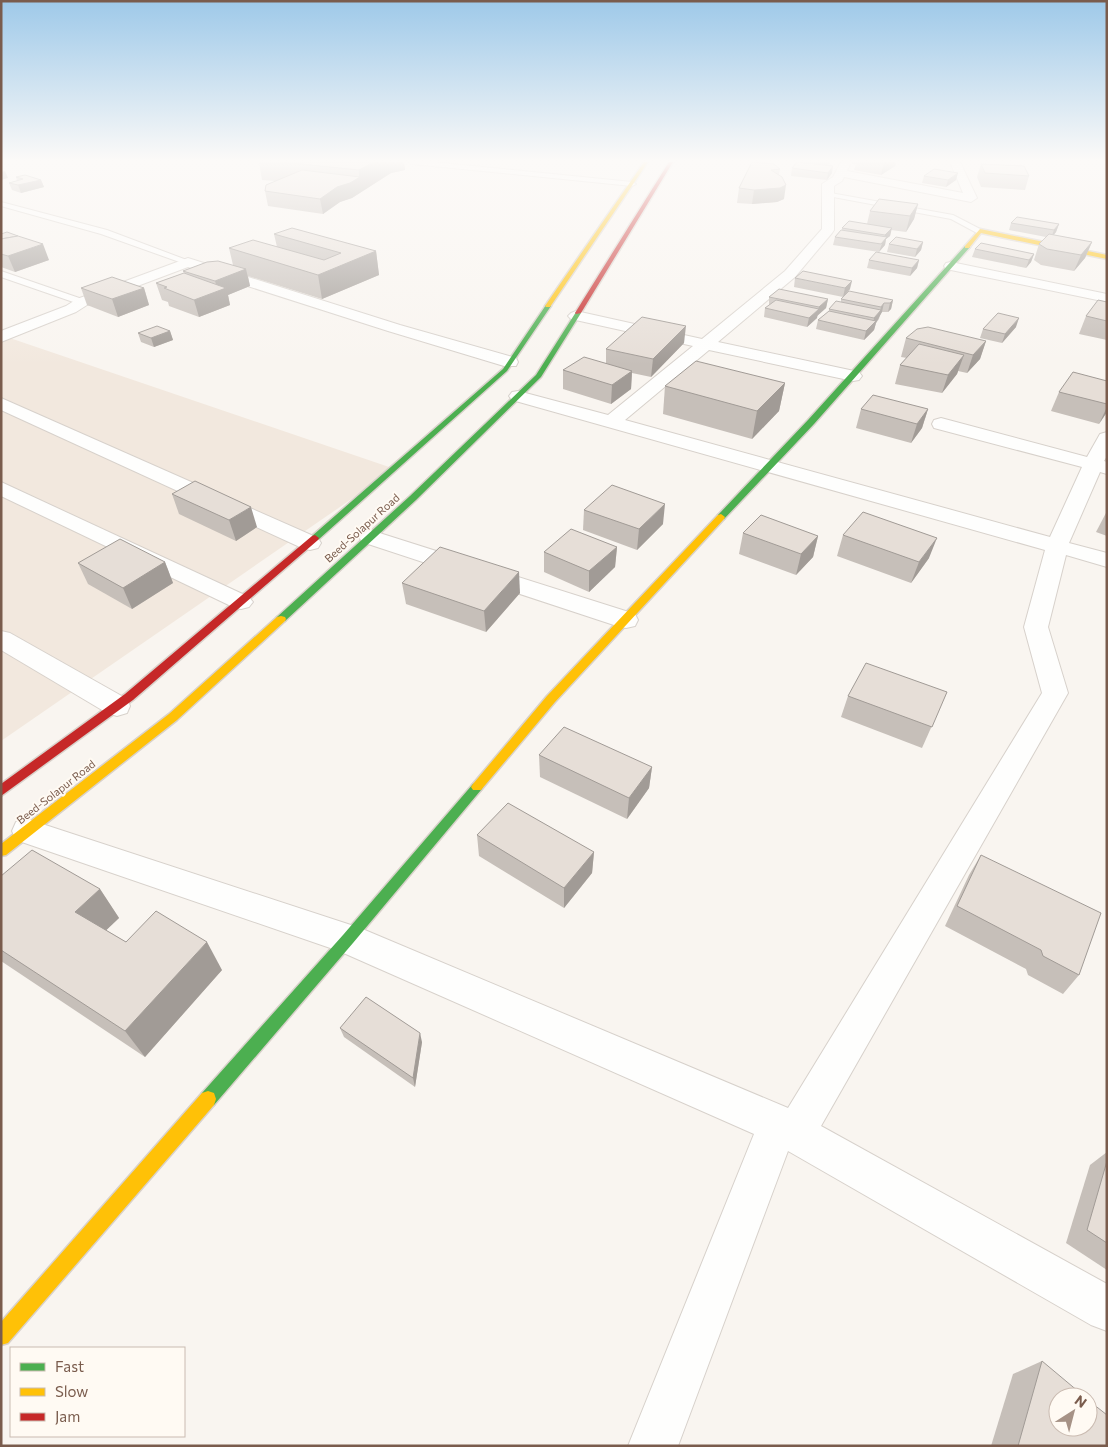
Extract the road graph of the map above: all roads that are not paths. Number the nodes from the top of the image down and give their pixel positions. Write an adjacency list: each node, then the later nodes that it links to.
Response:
1 (95, 230): 8 (lane)
2 (601, 230): 16 (main road, Beed-Solapur Road)
3 (629, 230): 13 (main road, Beed-Solapur Road)
4 (828, 230): 15 (street)
5 (977, 230): 6 (lane)
6 (980, 231): 7 (main road); 9 (main road)
7 (1107, 257)
8 (188, 262): 12 (street); 16 (street)
9 (951, 266): 11 (street); 17 (main road)
10 (1, 274): 12 (lane)
11 (1107, 298)
12 (82, 302): 14 (street)
13 (576, 316): 15 (street); 18 (main road, Beed-Solapur Road)
14 (1, 337)
15 (706, 344): 17 (street); 20 (street)
16 (510, 362): 27 (main road, Beed-Solapur Road)
17 (853, 376): 23 (main road)
18 (518, 396): 20 (street); 26 (main road, Beed-Solapur Road)
19 (1, 403): 27 (street)
20 (613, 421): 23 (street)
21 (941, 424): 24 (street)
22 (1107, 438): 24 (street)
23 (770, 465): 28 (street); 31 (main road)
24 (1100, 466): 28 (street)
25 (1, 488): 30 (street)
26 (370, 537): 31 (street); 35 (main road, Beed-Solapur Road)
27 (310, 543): 30 (main road, Beed-Solapur Road)
28 (1057, 545): 29 (street); 37 (street)
29 (1107, 560)
30 (240, 602): 33 (main road, Beed-Solapur Road)
31 (626, 620): 36 (main road)
32 (1, 639): 33 (street)
33 (117, 706): 34 (main road, Beed-Solapur Road)
34 (1, 791)
35 (14, 841): 36 (street)
36 (348, 938): 37 (street); 39 (main road)
37 (786, 1129): 38 (street); 40 (street)
38 (1107, 1309)
39 (1, 1336)
40 (652, 1446)

